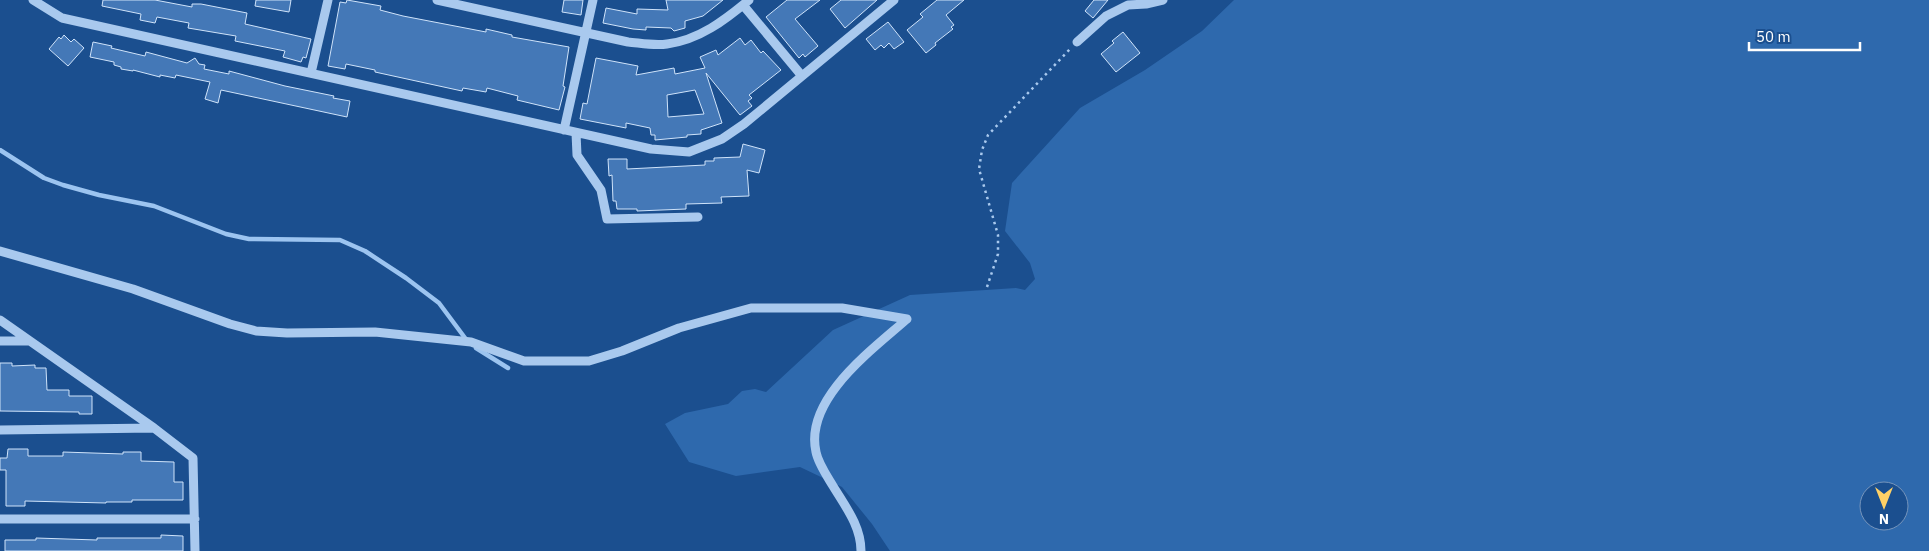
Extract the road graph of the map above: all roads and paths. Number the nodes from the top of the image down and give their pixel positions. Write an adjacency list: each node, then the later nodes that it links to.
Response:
1 (33, 0): 10 (street)
2 (328, 0): 10 (street)
3 (437, 0): 8 (street)
4 (593, 0): 8 (street)
5 (894, 0): 11 (street)
6 (1163, 0): 9 (street)
7 (746, 3): 8 (street); 11 (street)
8 (586, 33): 12 (street)
9 (1077, 42): 16 (path)
10 (311, 74): 12 (street)
11 (802, 76): 13 (street)
12 (564, 130): 13 (street)
13 (576, 133): 14 (street)
14 (698, 217)
15 (0, 251): 25 (street)
16 (987, 287)
17 (0, 320): 19 (street)
18 (0, 341): 19 (street)
19 (30, 341): 20 (street)
20 (154, 428): 21 (street); 23 (street)
21 (0, 430)
22 (0, 519): 23 (street)
23 (195, 519): 24 (street)
24 (194, 551)
25 (861, 551)

